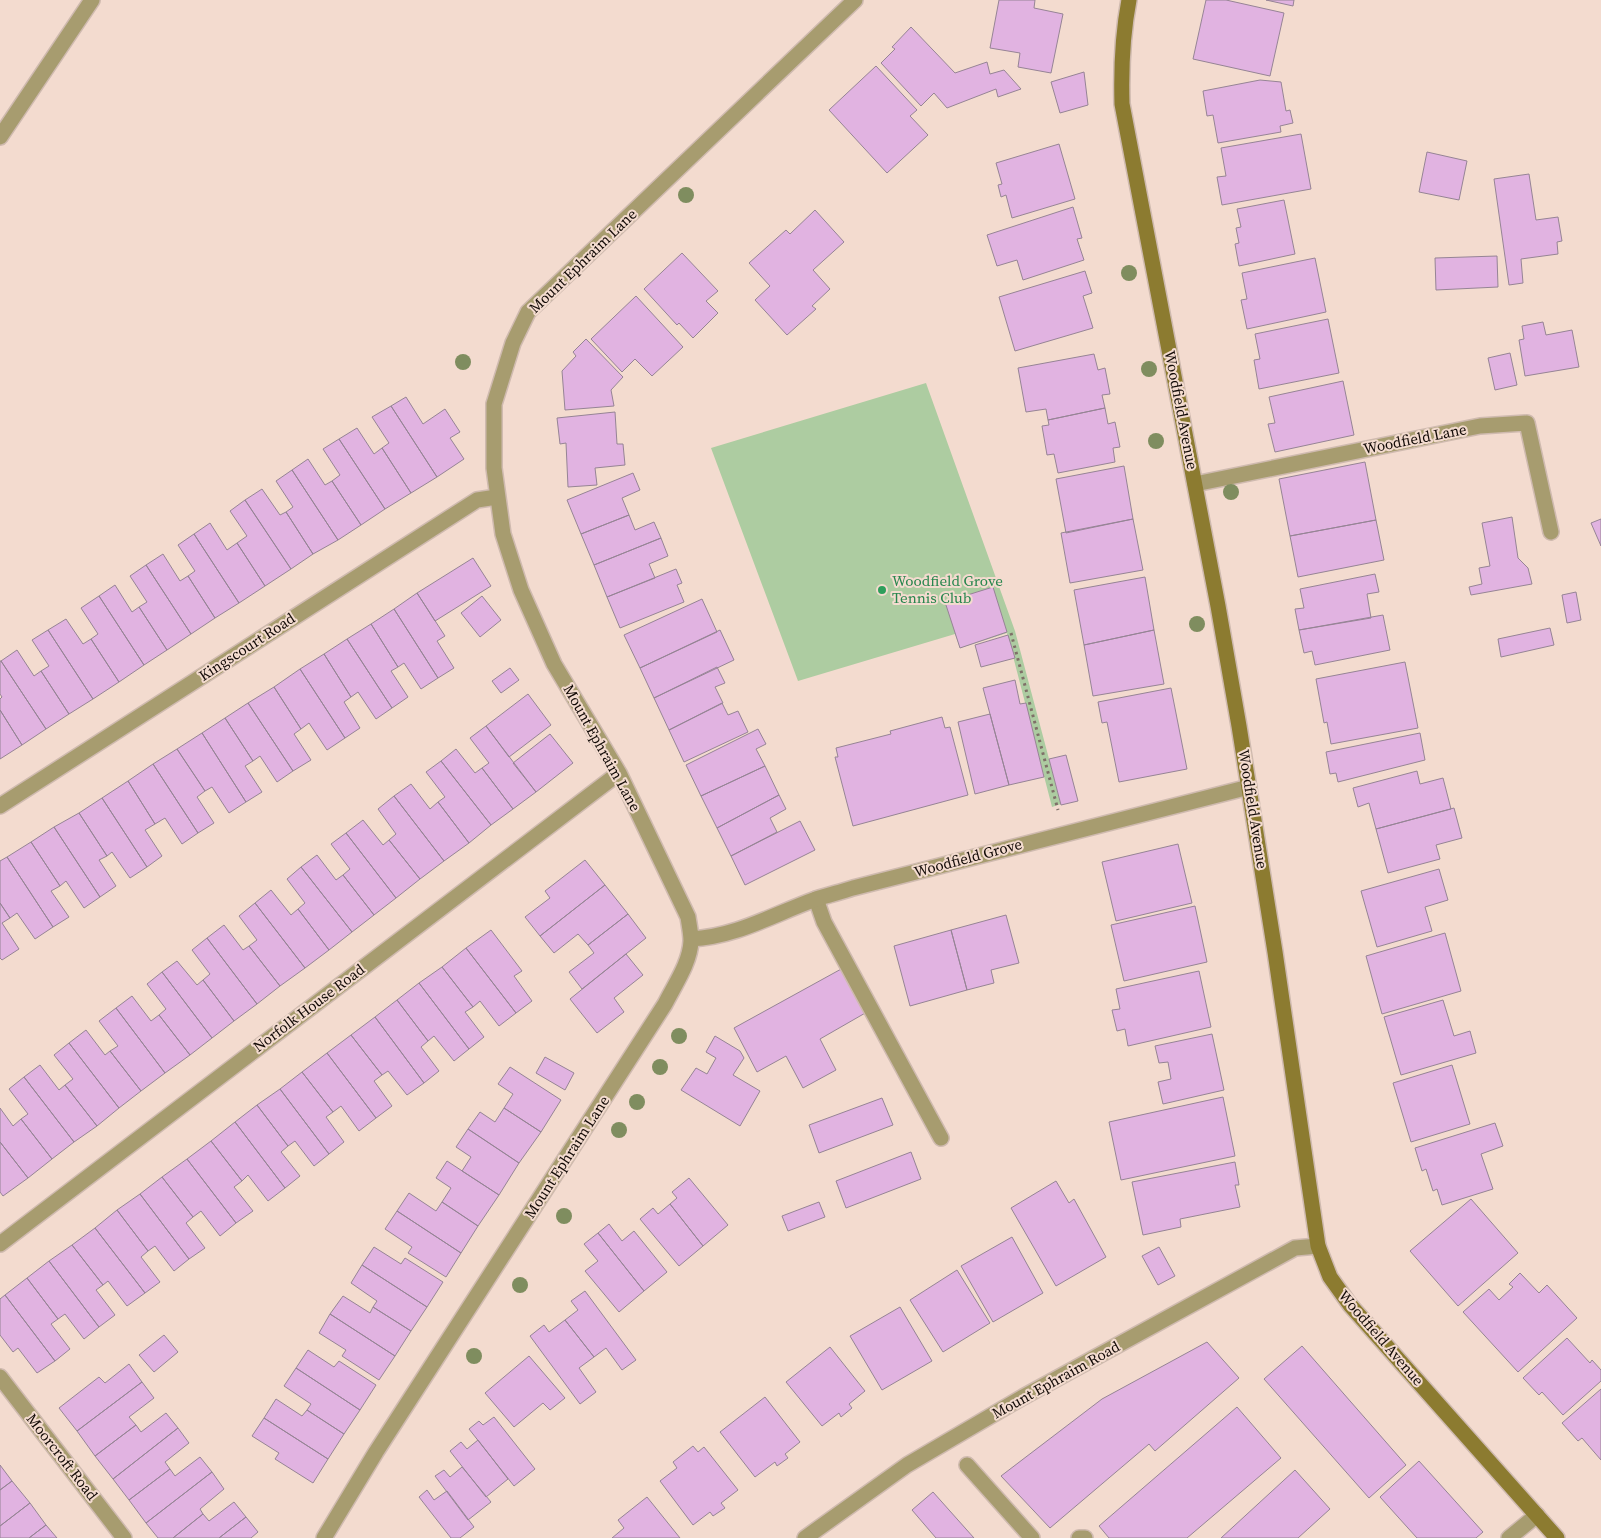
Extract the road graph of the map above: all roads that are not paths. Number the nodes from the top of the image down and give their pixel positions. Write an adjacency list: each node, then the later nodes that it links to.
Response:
1 (92, 0): 4 (street)
2 (855, 0): 6 (street, Mount Ephraim Lane)
3 (1129, 0): 5 (street, Woodfield Avenue)
4 (0, 137)
5 (1195, 484): 7 (street, Woodfield Lane); 9 (street, Woodfield Avenue)
6 (497, 496): 8 (street, Mount Ephraim Lane); 10 (street, Kingscourt Road)
7 (1551, 532)
8 (619, 773): 12 (street, Mount Ephraim Lane); 14 (street, Norfolk House Road)
9 (1249, 787): 11 (street, Woodfield Grove); 15 (street, Woodfield Avenue)
10 (0, 806)
11 (816, 899): 12 (street, Woodfield Grove); 13 (street)
12 (691, 939): 20 (street, Mount Ephraim Lane)
13 (941, 1138)
14 (0, 1244)
15 (1318, 1246): 18 (street, Woodfield Avenue); 21 (street, Mount Ephraim Road)
16 (0, 1377): 19 (street, Moorcroft Road)
17 (966, 1465): 22 (street)
18 (1537, 1515): 25 (street); 26 (street, Woodfield Avenue)
19 (124, 1538)
20 (324, 1538)
21 (805, 1538)
22 (1032, 1538)
23 (1078, 1538): 24 (street)
24 (1085, 1538)
25 (1509, 1538)
26 (1557, 1538)

